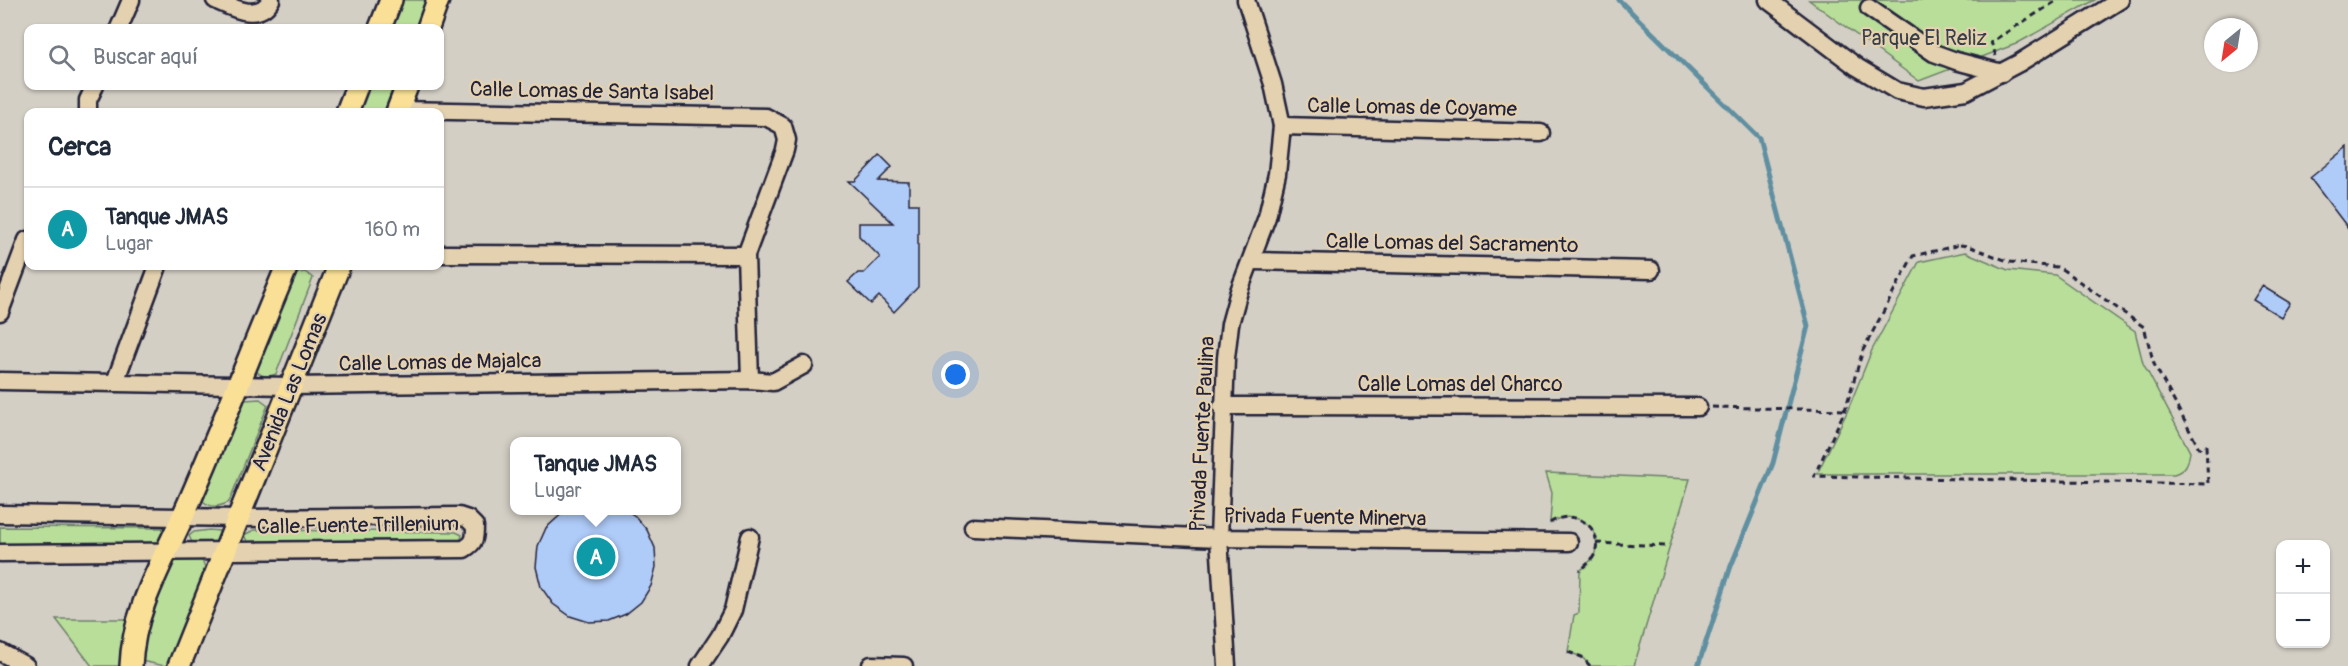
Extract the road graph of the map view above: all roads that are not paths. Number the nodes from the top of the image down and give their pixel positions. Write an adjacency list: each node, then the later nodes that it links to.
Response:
1 (130, 0): 10 (street)
2 (215, 0): 3 (street)
3 (271, 0)
4 (391, 0): 11 (main road)
5 (438, 0): 12 (main road)
6 (1246, 0): 21 (street, Privada Fuente Paulina)
7 (1768, 0): 13 (street)
8 (2120, 0): 13 (street)
9 (1869, 8): 13 (street)
10 (120, 24)
11 (382, 24)
12 (429, 24)
13 (2002, 73)
14 (92, 90): 17 (street)
15 (355, 90): 18 (main road)
16 (405, 90): 19 (main road)
17 (88, 108)
18 (349, 108)
19 (398, 108)
20 (444, 112): 25 (street, Calle Lomas de Santa Isabel)
21 (1282, 126): 22 (street, Calle Lomas de Coyame); 26 (street, Privada Fuente Paulina)
22 (1541, 133)
23 (24, 248): 31 (street)
24 (444, 254): 25 (street)
25 (746, 255): 33 (street)
26 (1252, 261): 30 (street, Calle Lomas del Sacramento); 38 (street, Privada Fuente Paulina)
27 (157, 270): 35 (street)
28 (285, 270): 36 (main road)
29 (337, 270): 37 (main road, Avenida Las Lomas)
30 (1651, 270)
31 (0, 312)
32 (804, 365): 33 (street, Calle Lomas de Majalca)
33 (750, 380): 37 (street, Calle Lomas de Majalca)
34 (0, 381): 35 (street, Calle Lomas de Majalca)
35 (116, 382): 36 (street, Calle Lomas de Majalca)
36 (237, 386): 37 (street, Calle Lomas de Majalca); 41 (main road)
37 (291, 386): 42 (main road, Avenida Las Lomas)
38 (1222, 406): 39 (street, Calle Lomas del Charco); 45 (street, Privada Fuente Paulina)
39 (1698, 407)
40 (0, 514): 41 (street, Calle Fuente Trillenium)
41 (183, 516): 42 (street, Calle Fuente Trillenium); 48 (main road)
42 (239, 518): 47 (main road, Avenida Las Lomas); 47 (street, Calle Fuente Trillenium)
43 (974, 527): 45 (street, Privada Fuente Minerva)
44 (750, 537): 55 (street)
45 (1219, 538): 46 (street, Privada Fuente Minerva); 57 (street, Privada Fuente Paulina)
46 (1569, 542)
47 (226, 550): 48 (street, Calle Fuente Trillenium); 54 (main road, Avenida Las Lomas)
48 (165, 552): 49 (street, Calle Fuente Trillenium); 53 (main road)
49 (0, 553)
50 (0, 652): 52 (street)
51 (871, 665): 56 (street)
52 (26, 666)
53 (131, 666)
54 (179, 666)
55 (700, 666)
56 (904, 666)
57 (1227, 666)

